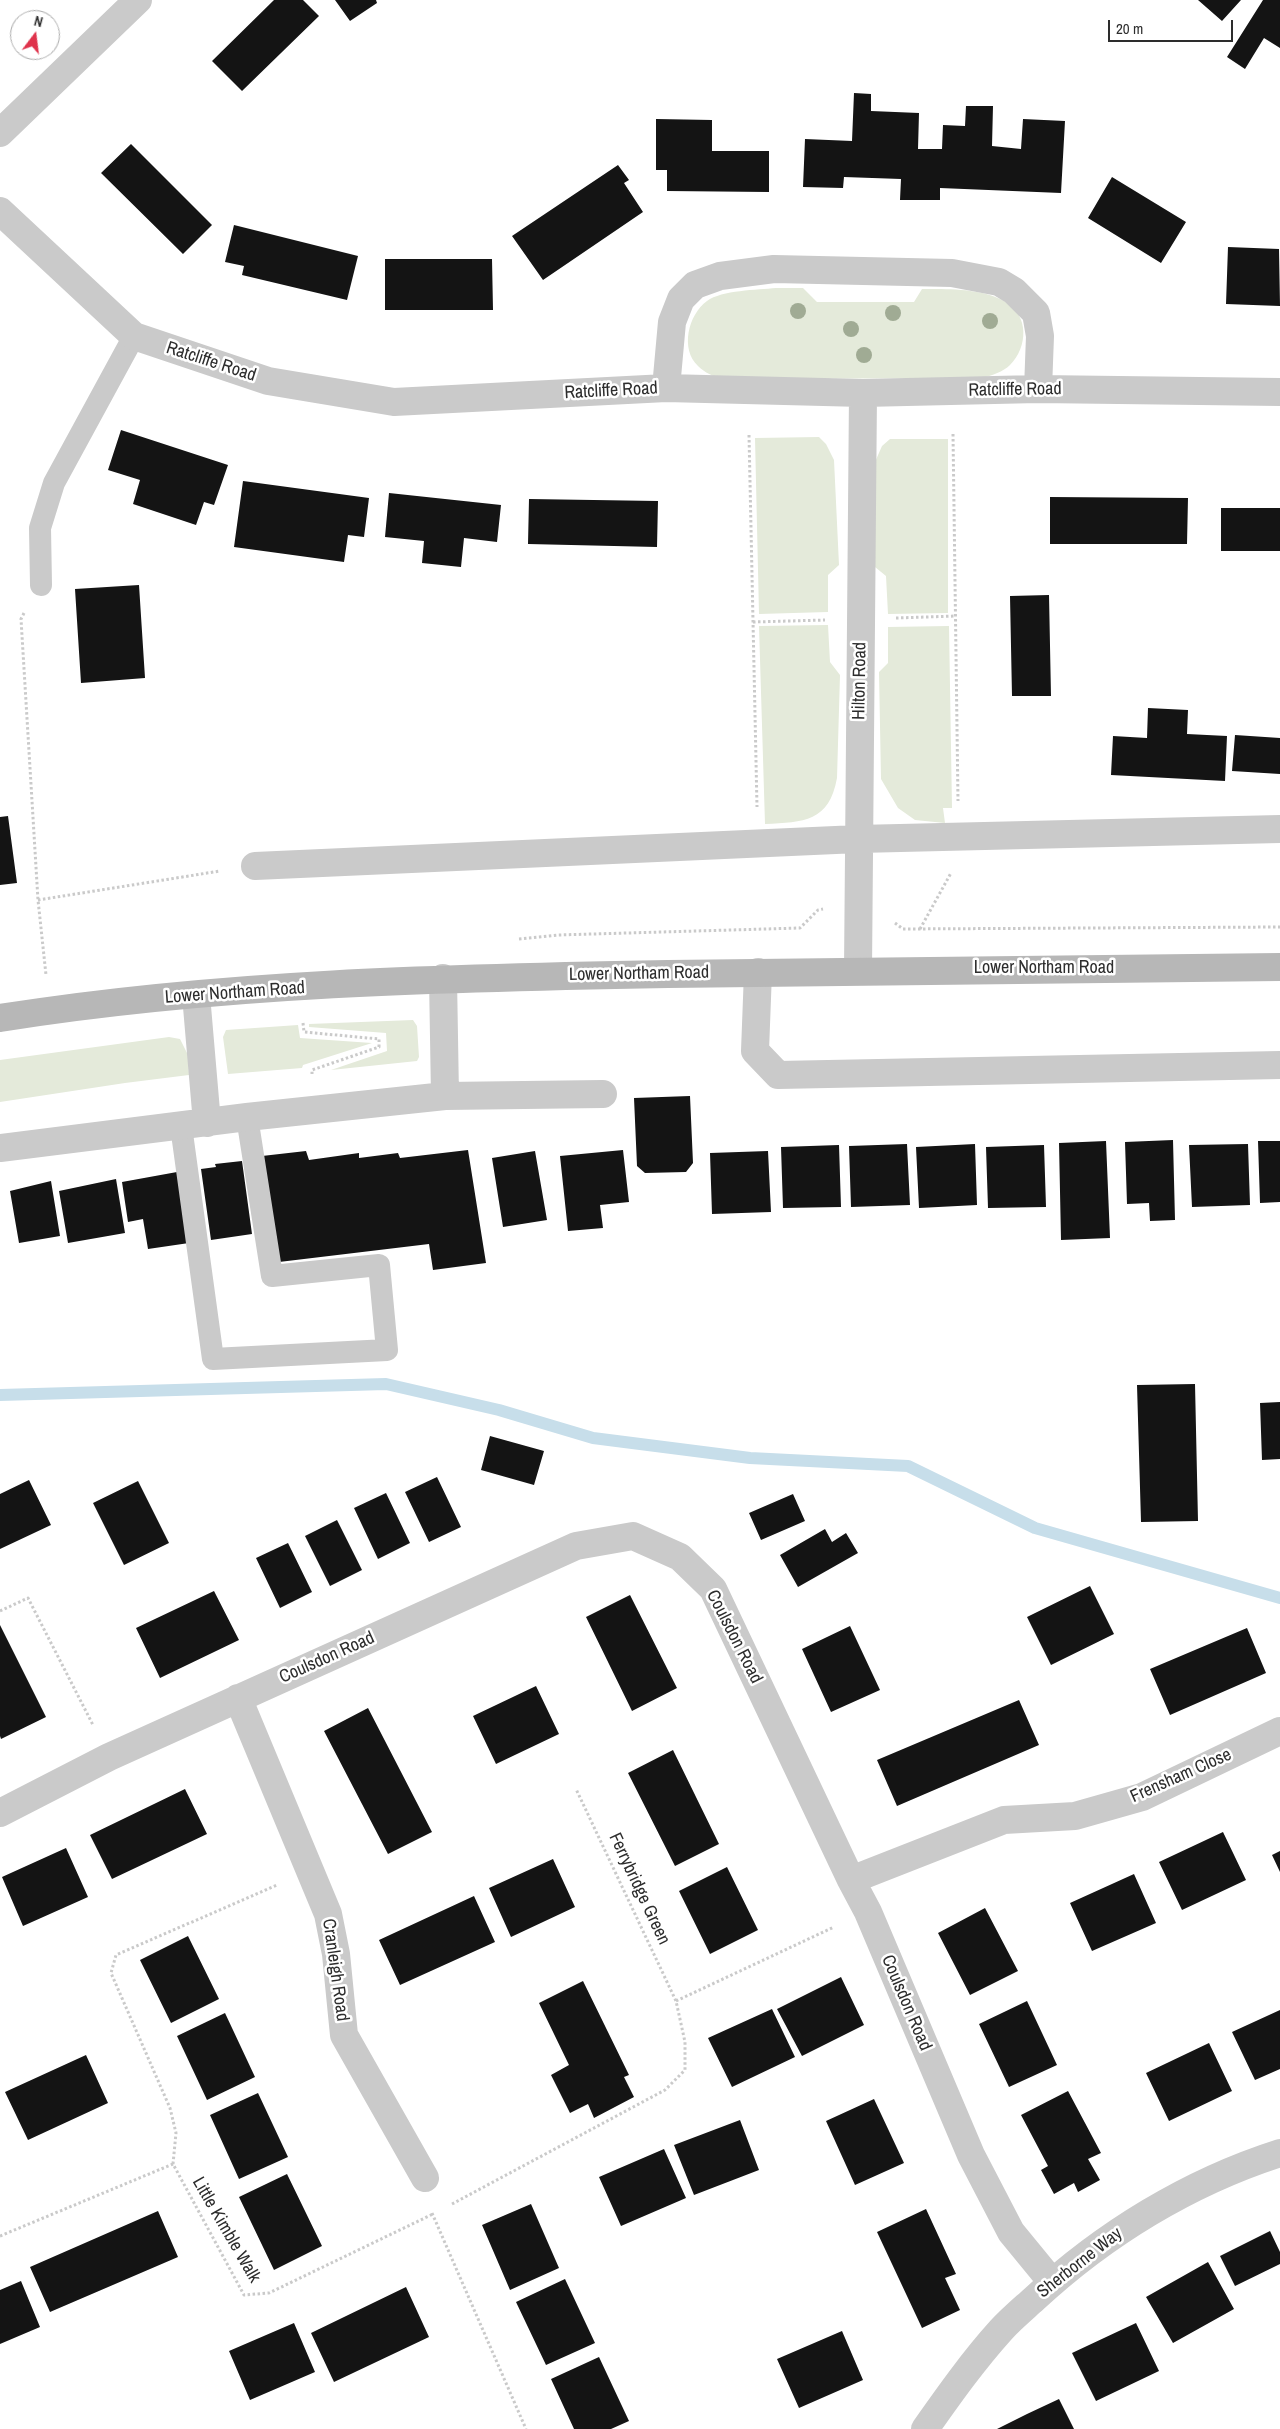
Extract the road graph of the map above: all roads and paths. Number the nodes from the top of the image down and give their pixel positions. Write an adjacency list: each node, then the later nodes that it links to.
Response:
1 (138, 0): 2 (street)
2 (0, 133)
3 (0, 211): 4 (street, Ratcliffe Road)
4 (134, 336): 5 (street, Ratcliffe Road); 11 (lane)
5 (666, 388): 6 (street); 8 (street, Ratcliffe Road)
6 (1038, 389): 7 (street, Ratcliffe Road); 8 (street, Ratcliffe Road)
7 (1280, 392)
8 (863, 393): 14 (street, Hilton Road)
9 (953, 434): 13 (path)
10 (749, 435): 15 (path)
11 (41, 585): 17 (path)
12 (1280, 829): 13 (street)
13 (958, 837): 14 (street); 18 (path)
14 (858, 839): 15 (street); 20 (street, Hilton Road)
15 (758, 842): 16 (street)
16 (255, 866): 17 (path)
17 (38, 900): 24 (path)
18 (920, 929)
19 (1280, 967): 20 (main road, Lower Northam Road)
20 (858, 969): 21 (main road, Lower Northam Road)
21 (758, 972): 22 (main road, Lower Northam Road); 27 (street)
22 (443, 978): 23 (main road, Lower Northam Road); 29 (street)
23 (196, 995): 24 (main road, Lower Northam Road); 32 (street)
24 (49, 1010): 25 (main road, Lower Northam Road)
25 (0, 1018)
26 (303, 1020): 30 (path)
27 (1280, 1065)
28 (603, 1094): 29 (street)
29 (445, 1096): 30 (street)
30 (316, 1109): 31 (street)
31 (247, 1117): 32 (street); 32 (lane)
32 (194, 1124): 33 (street)
33 (0, 1148)
34 (0, 1611): 37 (path)
35 (238, 1698): 37 (street, Coulsdon Road); 40 (street, Cranleigh Road); 41 (street, Coulsdon Road)
36 (1280, 1731): 41 (street, Frensham Close)
37 (109, 1757): 39 (street, Coulsdon Road)
38 (576, 1789): 43 (path, Ferrybridge Green)
39 (0, 1813)
40 (312, 1869): 45 (path); 46 (street, Cranleigh Road)
41 (851, 1880): 42 (street, Coulsdon Road)
42 (868, 1912): 43 (path); 51 (street, Coulsdon Road)
43 (676, 2001): 47 (path, Ferrybridge Green)
44 (1280, 2153): 51 (street, Sherborne Way)
45 (173, 2164): 49 (path, Little Kimble Walk); 50 (path, Little Kimble Walk)
46 (421, 2170): 49 (path)
47 (450, 2205)
48 (441, 2210): 49 (path)
49 (433, 2214): 52 (path)
50 (0, 2236)
51 (1052, 2282): 53 (street, Sherborne Way)
52 (526, 2429)
53 (925, 2429)

